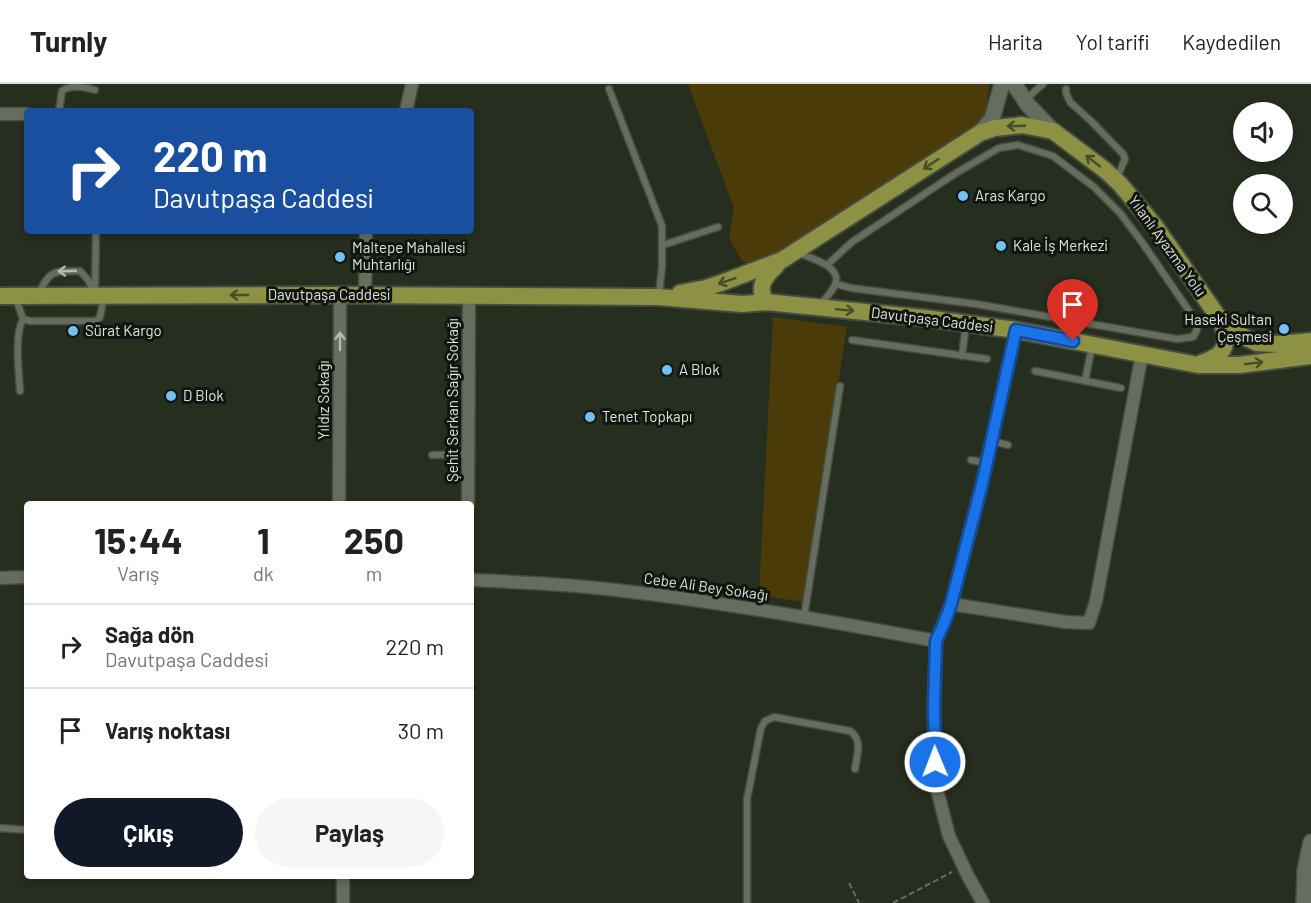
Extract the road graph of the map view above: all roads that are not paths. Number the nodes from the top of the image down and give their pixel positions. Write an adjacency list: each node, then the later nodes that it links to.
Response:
1 (412, 84): 10 (street)
2 (1002, 84): 14 (street)
3 (1014, 84): 8 (street)
4 (1043, 84): 8 (lane)
5 (609, 89): 19 (lane)
6 (1066, 89): 15 (lane)
7 (95, 90): 9 (lane)
8 (1024, 100): 13 (street)
9 (59, 108)
10 (407, 108)
11 (0, 114): 12 (street)
12 (24, 114)
13 (1053, 131): 14 (main road, Davutpaşa Caddesi, one-way to 14); 15 (main road, Yılanlı Ayazma Yolu, one-way to 13)
14 (980, 133): 20 (main road, Davutpaşa Caddesi, one-way to 20)
15 (1116, 180): 33 (main road, Yılanlı Ayazma Yolu)
16 (718, 227): 19 (lane)
17 (96, 234): 27 (lane)
18 (366, 234): 24 (street)
19 (663, 245): 29 (lane)
20 (788, 256): 21 (lane); 29 (main road, Davutpaşa Caddesi, one-way to 29); 30 (main road)
21 (827, 265): 22 (lane); 22 (lane)
22 (836, 284): 31 (lane)
23 (340, 295): 24 (main road, Davutpaşa Caddesi); 27 (main road, Davutpaşa Caddesi, one-way to 27); 55 (street, Yıldız Sokağı, one-way to 23)
24 (365, 295): 28 (main road, Davutpaşa Caddesi)
25 (8, 296): 26 (main road, Davutpaşa Caddesi); 32 (lane)
26 (38, 296): 27 (main road, Davutpaşa Caddesi); 27 (lane, one-way to 26)
27 (99, 296): 32 (lane)
28 (469, 297): 29 (main road, Davutpaşa Caddesi); 51 (street, Şehit Serkan Sağır Sokağı)
29 (658, 297): 30 (main road, Davutpaşa Caddesi)
30 (766, 302): 31 (main road, Davutpaşa Caddesi)
31 (818, 308): 34 (main road, Davutpaşa Caddesi, one-way to 34)
32 (23, 319): 48 (lane)
33 (1221, 321): 37 (main road); 43 (main road)
34 (966, 323): 35 (main road, Davutpaşa Caddesi); 40 (lane)
35 (1016, 330): 38 (main road, Davutpaşa Caddesi); 49 (street)
36 (852, 340): 40 (lane)
37 (1311, 341)
38 (1092, 344): 39 (main road, Davutpaşa Caddesi); 45 (lane)
39 (1142, 354): 43 (main road, Davutpaşa Caddesi); 60 (street)
40 (962, 356): 42 (lane)
41 (1311, 356): 43 (main road, Davutpaşa Caddesi, one-way to 41)
42 (987, 359)
43 (1198, 365)
44 (1035, 371): 45 (lane)
45 (1085, 381): 47 (lane)
46 (840, 386): 61 (lane)
47 (1121, 388)
48 (20, 391)
49 (992, 441): 50 (lane); 54 (street)
50 (1008, 445)
51 (468, 454): 52 (lane); 56 (street, Şehit Serkan Sağır Sokağı)
52 (432, 455)
53 (970, 460): 54 (lane)
54 (987, 463): 60 (street)
55 (339, 501)
56 (468, 501)
57 (24, 577): 58 (street)
58 (0, 578)
59 (474, 580): 61 (street, Cebe Ali Bey Sokağı)
60 (951, 604): 62 (street)
61 (804, 617): 62 (street, Cebe Ali Bey Sokağı)
62 (936, 641): 70 (street)
63 (855, 769): 69 (lane)
64 (0, 828): 65 (lane)
65 (24, 830)
66 (1311, 842): 71 (street)
67 (343, 879): 68 (street)
68 (343, 903)
69 (747, 903)
70 (983, 903)
71 (1304, 903)

